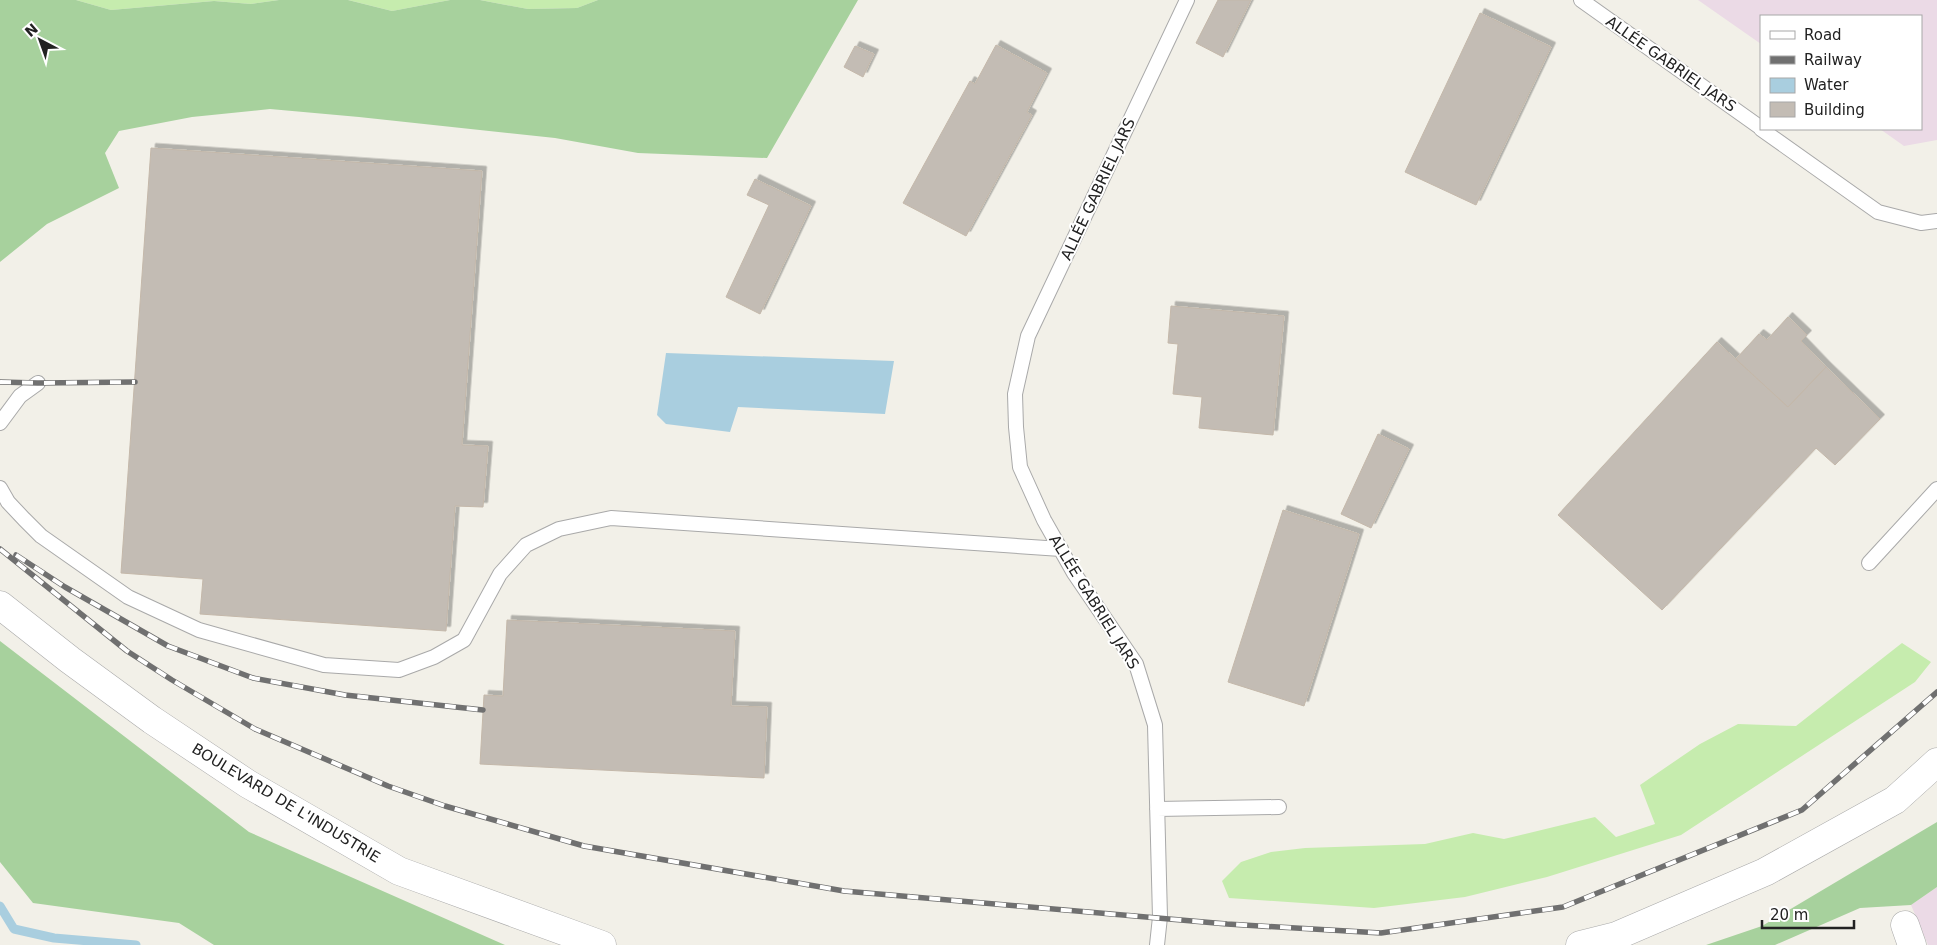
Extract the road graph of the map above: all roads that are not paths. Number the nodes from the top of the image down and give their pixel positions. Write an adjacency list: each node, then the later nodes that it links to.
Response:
1 (1187, 0): 10 (lane, ALLÉE GABRIEL JARS)
2 (1581, 0): 3 (lane, ALLÉE GABRIEL JARS)
3 (1760, 127)
4 (1764, 130): 5 (lane, ALLÉE GABRIEL JARS)
5 (1937, 221)
6 (38, 383): 7 (lane)
7 (0, 423)
8 (0, 488): 10 (lane)
9 (1937, 489): 11 (lane)
10 (1061, 549): 15 (lane, ALLÉE GABRIEL JARS)
11 (1869, 563)
12 (0, 605): 16 (street, BOULEVARD DE L'INDUSTRIE)
13 (1937, 762): 18 (street)
14 (1279, 807): 15 (lane)
15 (1157, 809): 17 (lane, ALLÉE GABRIEL JARS)
16 (602, 945)
17 (1157, 945)
18 (1580, 945)

